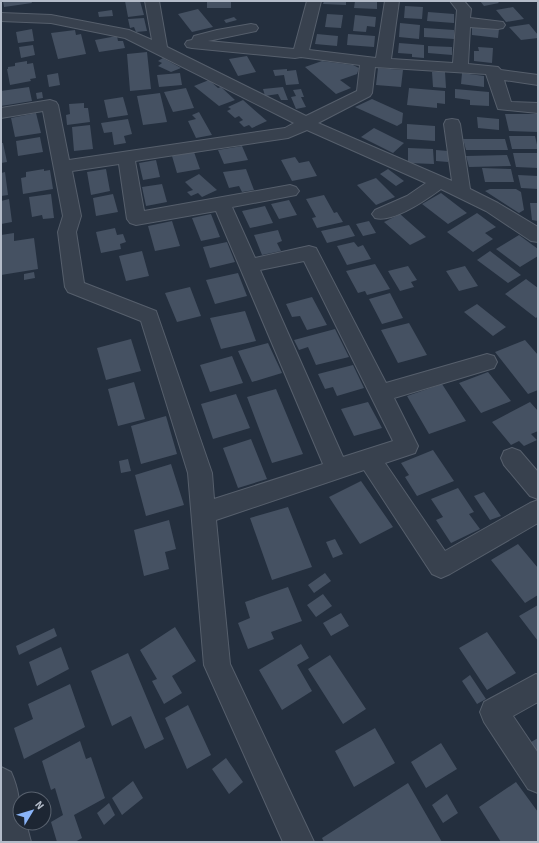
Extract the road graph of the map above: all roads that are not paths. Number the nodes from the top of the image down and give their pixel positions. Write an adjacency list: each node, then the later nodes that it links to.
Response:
1 (152, 1): 10 (street)
2 (314, 1): 11 (street)
3 (392, 1): 13 (street)
4 (457, 1): 6 (street)
5 (1, 17): 10 (street)
6 (463, 22): 7 (street); 14 (street)
7 (498, 25)
8 (251, 28): 9 (street)
9 (192, 44): 11 (street); 12 (street)
10 (160, 49): 12 (street)
11 (302, 53): 13 (street)
12 (182, 59): 19 (street)
13 (375, 62): 14 (street); 19 (street)
14 (460, 68): 15 (street)
15 (494, 74): 16 (street); 17 (street)
16 (538, 80)
17 (538, 108)
18 (1, 113): 22 (street)
19 (307, 124): 21 (street); 23 (street)
20 (452, 124): 25 (street)
21 (126, 157): 22 (street); 26 (street)
22 (62, 167): 37 (street)
23 (439, 182): 25 (street); 27 (street)
24 (290, 191): 26 (street)
25 (461, 191): 28 (street)
26 (222, 204): 29 (street)
27 (381, 214)
28 (538, 236)
29 (249, 266): 31 (street); 34 (street)
30 (487, 362): 31 (street)
31 (381, 393): 32 (street)
32 (369, 458): 34 (street); 36 (street)
33 (512, 458): 35 (street)
34 (337, 468): 37 (street)
35 (538, 489)
36 (538, 511)
37 (204, 513): 42 (street)
38 (536, 688): 39 (street)
39 (538, 779)
40 (1, 782): 41 (street)
41 (14, 841)
42 (300, 842)

